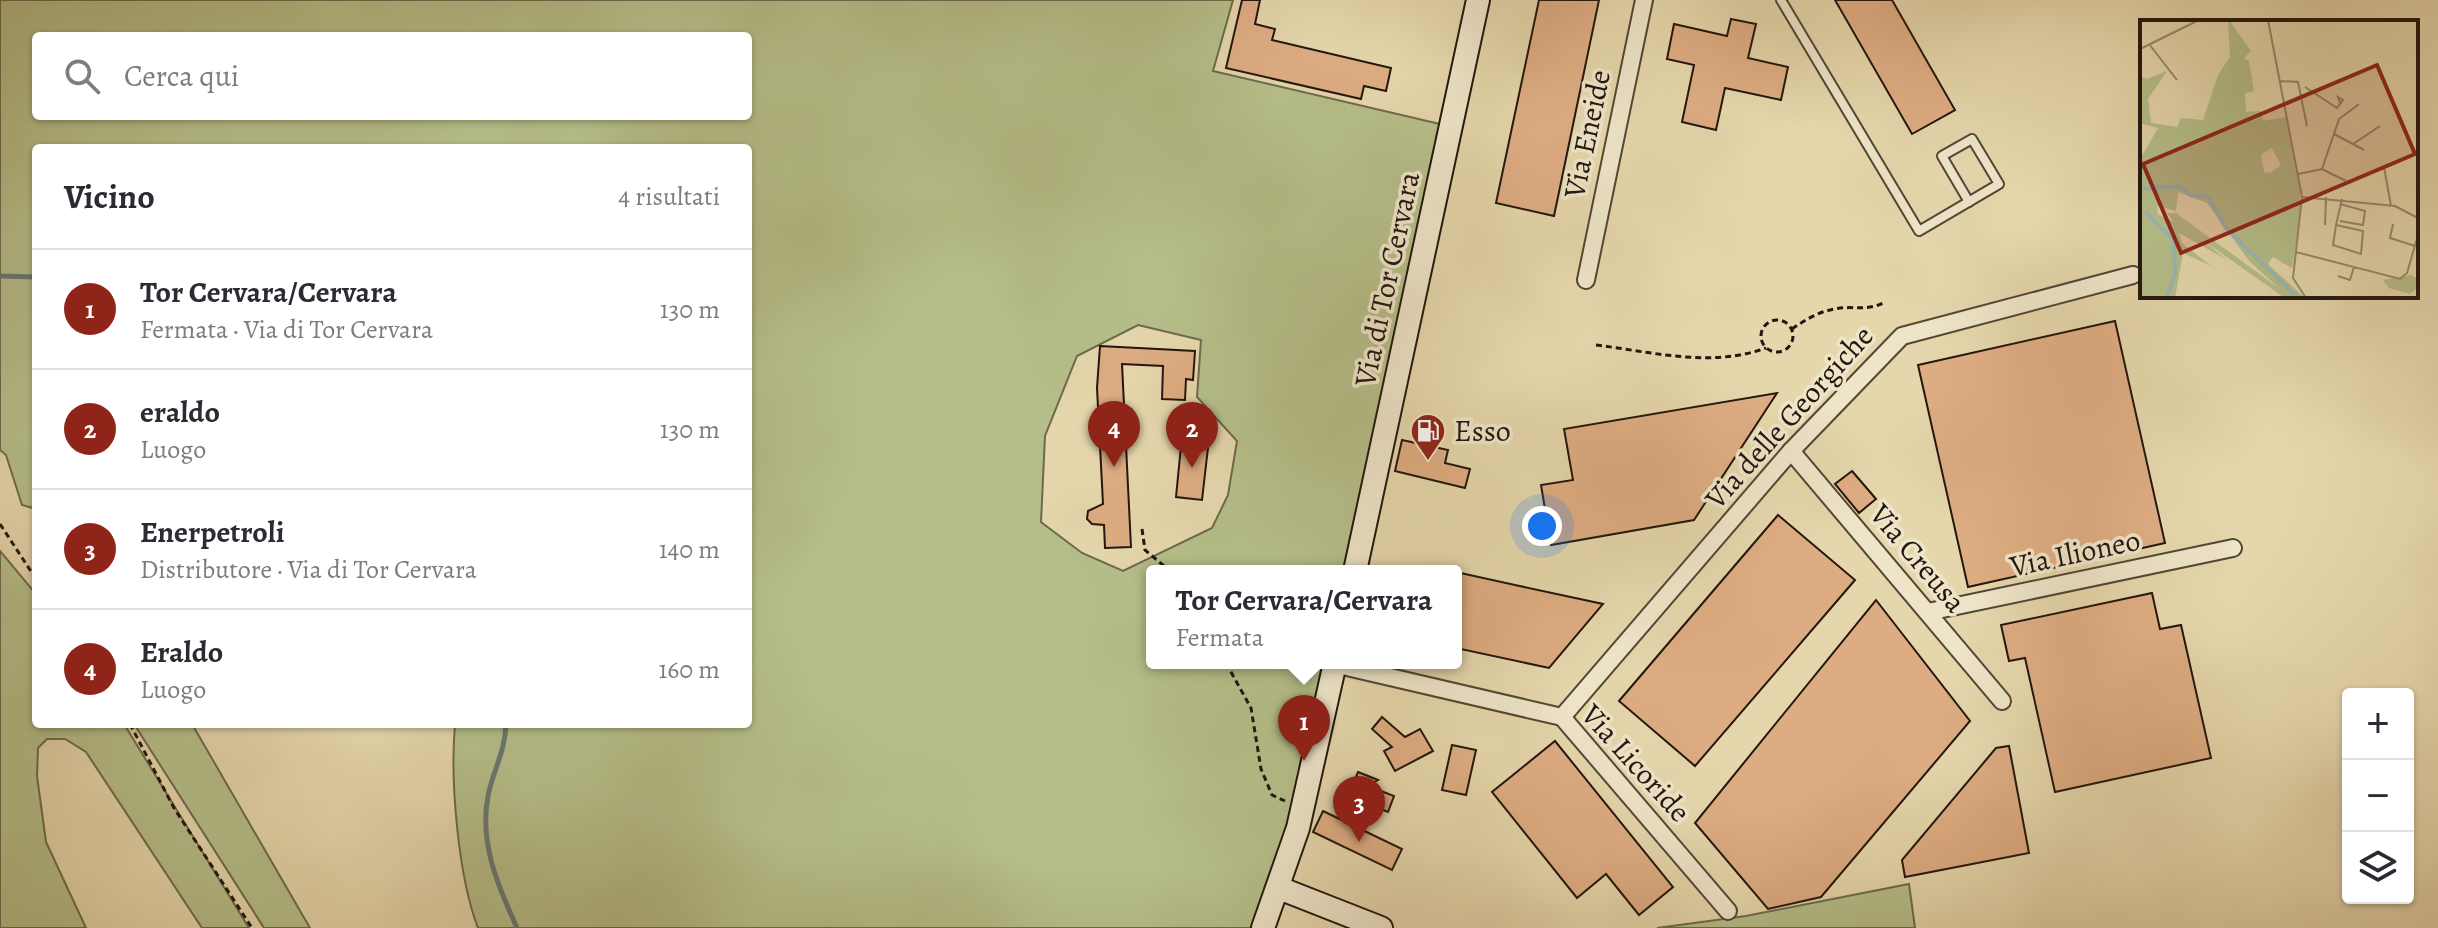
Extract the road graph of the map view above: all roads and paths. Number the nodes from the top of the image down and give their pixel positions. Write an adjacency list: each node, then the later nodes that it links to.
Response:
1 (1478, 0): 16 (street, Via di Tor Cervara)
2 (1644, 0): 6 (street, Via Eneide)
3 (1781, 0): 4 (lane)
4 (1969, 202): 4 (lane)
5 (2133, 275): 11 (street, Via delle Georgiche)
6 (1586, 280)
7 (1885, 302): 8 (path)
8 (1792, 329): 10 (path); 10 (path)
9 (1596, 345): 10 (path)
10 (1766, 348)
11 (1791, 451): 18 (street, Via Creusa); 23 (street, Via delle Georgiche)
12 (0, 524): 17 (path)
13 (1142, 529): 15 (path)
14 (2233, 548): 18 (street, Via Ilioneo)
15 (1163, 565)
16 (1356, 565)
17 (32, 573)
18 (1928, 612): 22 (street, Via Creusa)
19 (1229, 669): 25 (path)
20 (1334, 669): 25 (street)
21 (1356, 669): 23 (street, Via Licoride)
22 (2002, 701)
23 (1562, 717): 27 (street, Via Licoride)
24 (132, 728): 28 (path)
25 (1303, 805): 26 (street)
26 (1279, 888): 29 (street); 30 (street)
27 (1728, 911)
28 (252, 928)
29 (1263, 928)
30 (1381, 928)

